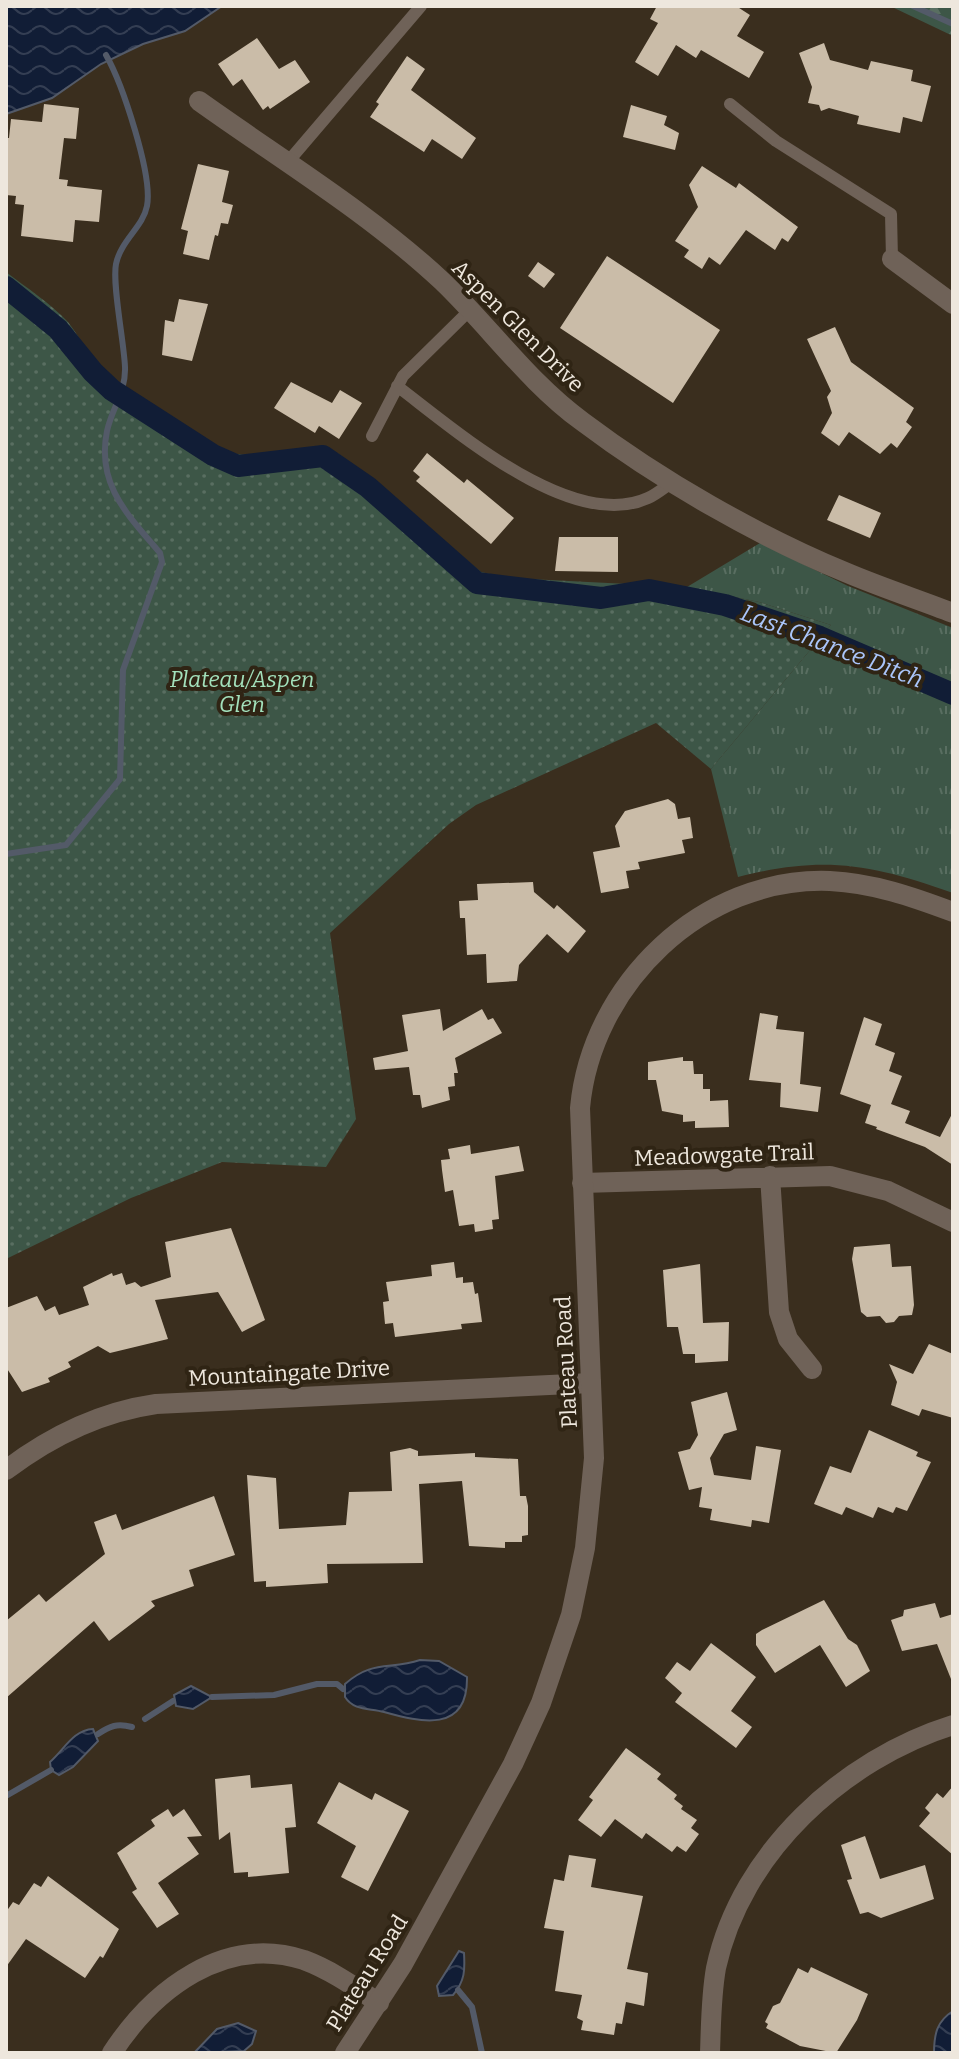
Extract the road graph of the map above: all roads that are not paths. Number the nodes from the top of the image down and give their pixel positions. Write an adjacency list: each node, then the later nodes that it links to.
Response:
1 (421, 6): 4 (lane)
2 (199, 101): 4 (street, Aspen Glen Drive)
3 (730, 104): 5 (lane)
4 (287, 163): 7 (street, Aspen Glen Drive)
5 (892, 259): 6 (street)
6 (953, 304)
7 (470, 310): 8 (lane); 10 (street, Aspen Glen Drive)
8 (397, 386): 9 (lane); 10 (lane)
9 (372, 436)
10 (674, 481): 11 (street, Aspen Glen Drive)
11 (953, 613)
12 (953, 912): 14 (street, Plateau Road)
13 (770, 1176): 14 (street, Meadowgate Trail); 15 (street, Meadowgate Trail); 16 (street)
14 (582, 1183): 17 (street, Plateau Road)
15 (953, 1222)
16 (812, 1369)
17 (591, 1383): 18 (street, Mountaingate Drive); 20 (street, Plateau Road)
18 (6, 1470)
19 (953, 1725): 23 (street)
20 (379, 2003): 21 (street); 22 (street, Plateau Road)
21 (112, 2053)
22 (345, 2053)
23 (710, 2053)

